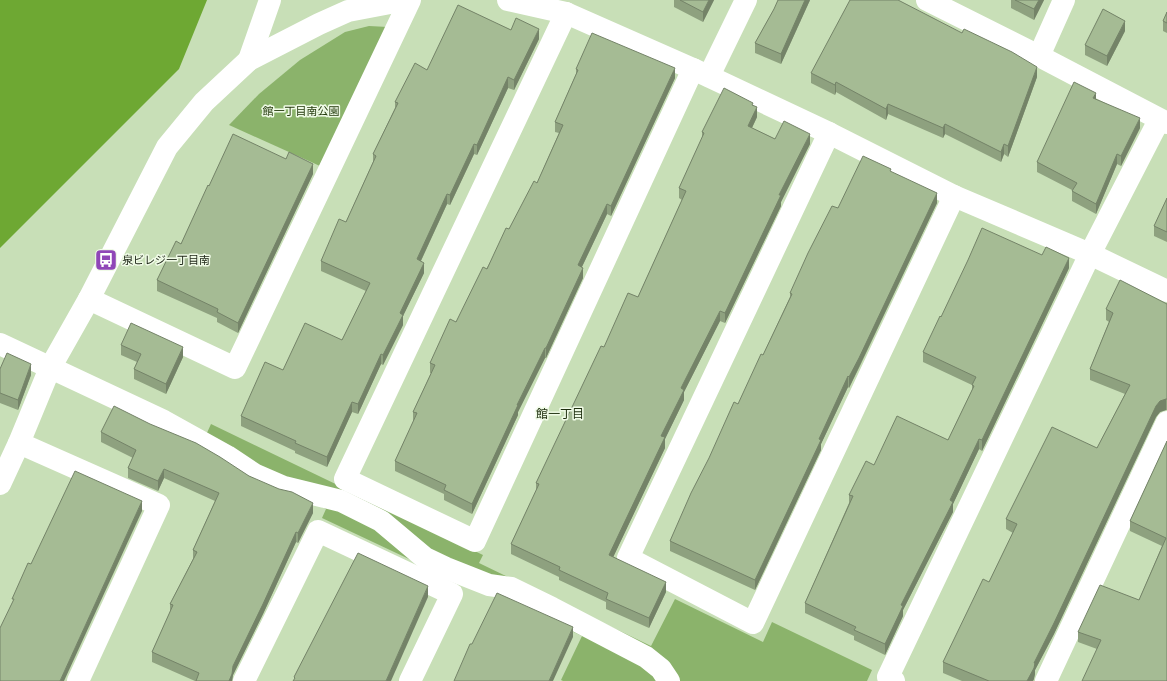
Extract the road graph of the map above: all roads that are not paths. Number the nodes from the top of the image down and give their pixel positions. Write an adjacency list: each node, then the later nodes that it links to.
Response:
1 (270, 0): 10 (street)
2 (406, 0): 10 (street)
3 (410, 0): 17 (street)
4 (508, 0): 8 (street)
5 (746, 0): 11 (street)
6 (927, 0): 9 (street)
7 (1064, 0): 9 (street)
8 (566, 12): 11 (street); 11 (street)
9 (1039, 56): 12 (street)
10 (249, 60): 17 (street)
11 (701, 73): 13 (street)
12 (1163, 122): 15 (street)
13 (829, 133): 14 (street); 14 (street)
14 (954, 196): 15 (street)
15 (1090, 254): 16 (street); 27 (street)
16 (1167, 291)
17 (89, 299): 19 (street)
18 (0, 344): 19 (street)
19 (50, 368): 21 (street); 26 (street)
20 (1167, 422): 28 (street)
21 (19, 443): 22 (street); 23 (street)
22 (0, 484)
23 (78, 681)
24 (244, 681): 25 (street)
25 (410, 681)
26 (669, 681)
27 (894, 681)
28 (1046, 681)

